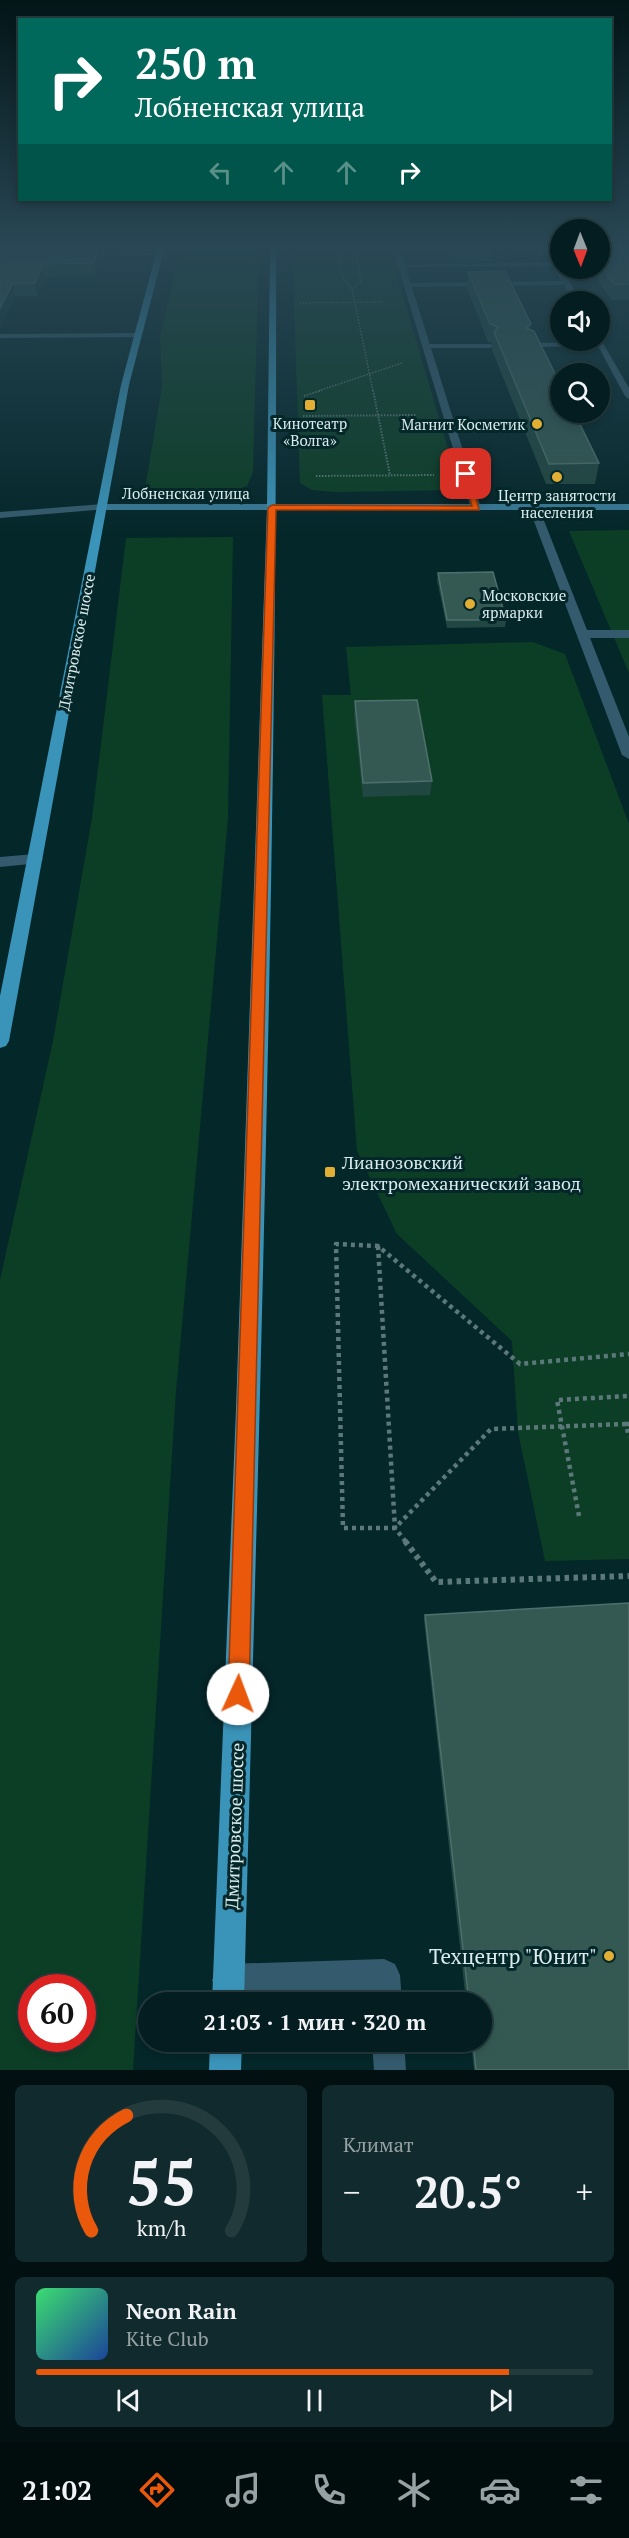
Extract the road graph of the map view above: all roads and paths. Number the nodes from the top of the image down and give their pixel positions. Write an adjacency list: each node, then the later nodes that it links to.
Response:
1 (136, 343): 19 (main road, Дмитровское шоссе)
2 (273, 343): 21 (main road, Дмитровское шоссе)
3 (365, 343): 10 (path)
4 (426, 343): 8 (street)
5 (550, 344): 6 (street)
6 (530, 345)
7 (490, 346): 8 (street)
8 (428, 350): 10 (path); 14 (street)
9 (605, 351): 12 (street)
10 (372, 373): 11 (path); 13 (path)
11 (304, 396)
12 (629, 396)
13 (379, 415): 14 (path); 15 (path); 17 (path)
14 (448, 415): 22 (street)
15 (303, 416)
16 (436, 474): 17 (path)
17 (390, 475): 18 (path)
18 (308, 476)
19 (103, 507): 21 (street, Лобненская улица); 24 (street); 28 (main road, Дмитровское шоссе)
20 (629, 507): 23 (street, Лобненская улица)
21 (272, 508): 22 (street, Лобненская улица); 40 (main road, Дмитровское шоссе)
22 (476, 508): 23 (street, Лобненская улица)
23 (534, 508): 25 (street)
24 (0, 515)
25 (583, 634): 26 (street); 27 (street)
26 (629, 634)
27 (629, 754)
28 (35, 860): 29 (street); 30 (main road, Дмитровское шоссе)
29 (0, 861)
30 (0, 1041)
31 (378, 1246): 32 (path); 38 (path); 38 (path)
32 (629, 1354)
33 (629, 1396): 35 (path)
34 (628, 1424): 35 (path); 36 (path)
35 (562, 1426): 37 (path); 38 (path)
36 (629, 1437)
37 (579, 1516)
38 (395, 1528): 39 (path)
39 (629, 1576)
40 (228, 1991): 41 (street)
41 (385, 1992)
42 (226, 2052): 44 (main road)
43 (389, 2052): 45 (street)
44 (225, 2070)
45 (390, 2070)

